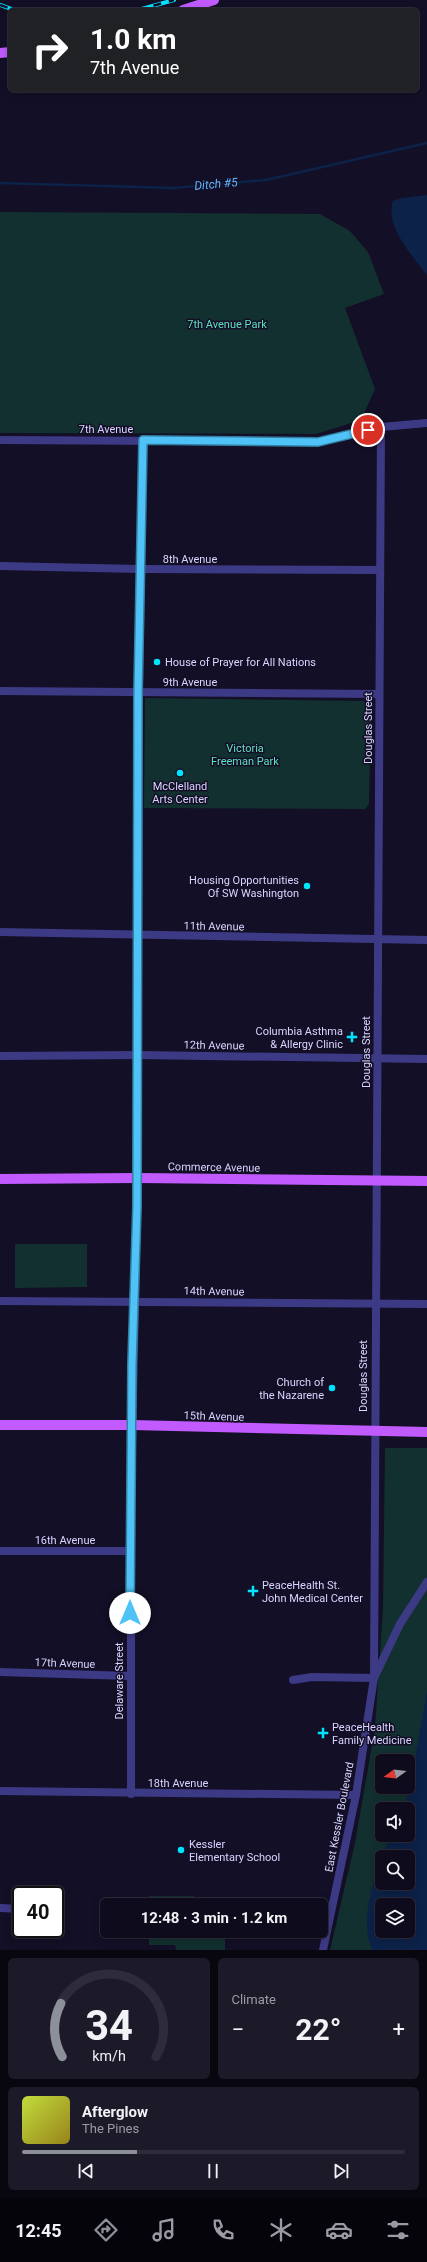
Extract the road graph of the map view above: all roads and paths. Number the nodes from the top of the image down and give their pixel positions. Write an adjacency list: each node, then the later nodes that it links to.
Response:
1 (214, 0): 2 (main road)
2 (189, 8)
3 (427, 423): 4 (street, 7th Avenue)
4 (381, 427): 6 (street, 7th Avenue); 9 (street, Douglas Street)
5 (0, 440): 6 (street, 7th Avenue)
6 (143, 440): 8 (street, Delaware Street)
7 (0, 566): 8 (street, 8th Avenue)
8 (140, 569): 9 (street, 8th Avenue); 11 (street, Delaware Street)
9 (380, 570): 12 (street, Douglas Street)
10 (0, 691): 11 (street, 9th Avenue)
11 (138, 693): 12 (street, 9th Avenue); 14 (street, Delaware Street)
12 (379, 694): 15 (street, Douglas Street)
13 (0, 932): 14 (street, 11th Avenue)
14 (138, 935): 15 (street, 11th Avenue); 17 (street, Delaware Street)
15 (378, 940): 16 (street, 11th Avenue); 19 (street, Douglas Street)
16 (427, 940)
17 (138, 1055): 18 (street, 12th Avenue); 19 (street, 12th Avenue); 21 (street, Delaware Street)
18 (0, 1056)
19 (377, 1059): 20 (street, 12th Avenue); 23 (street, Douglas Street)
20 (427, 1059)
21 (138, 1178): 22 (main road, Commerce Avenue); 23 (main road, Commerce Avenue); 26 (street, Delaware Street)
22 (0, 1179)
23 (377, 1181): 24 (main road, Commerce Avenue); 27 (street, Douglas Street)
24 (427, 1181)
25 (0, 1301): 26 (street, 14th Avenue)
26 (134, 1301): 27 (street, 14th Avenue); 30 (street, Delaware Street)
27 (375, 1304): 28 (street, 14th Avenue); 31 (street, Douglas Street)
28 (427, 1304)
29 (0, 1425): 30 (main road, 15th Avenue)
30 (132, 1425): 31 (main road, 15th Avenue); 34 (street, Delaware Street)
31 (374, 1432): 32 (main road, 15th Avenue); 38 (street, Douglas Street)
32 (427, 1432)
33 (0, 1551): 34 (street, 16th Avenue)
34 (130, 1551): 37 (street, Delaware Street)
35 (427, 1582): 38 (street, East Kessler Boulevard)
36 (0, 1672): 37 (street, 17th Avenue)
37 (130, 1676): 41 (street, Delaware Street)
38 (374, 1678): 39 (street); 42 (street, East Kessler Boulevard)
39 (293, 1680)
40 (0, 1791): 41 (street, 18th Avenue)
41 (131, 1794): 42 (street, 18th Avenue)
42 (356, 1795): 45 (street, East Kessler Boulevard)
43 (0, 1908): 44 (street)
44 (12, 1909)
45 (323, 1950)

